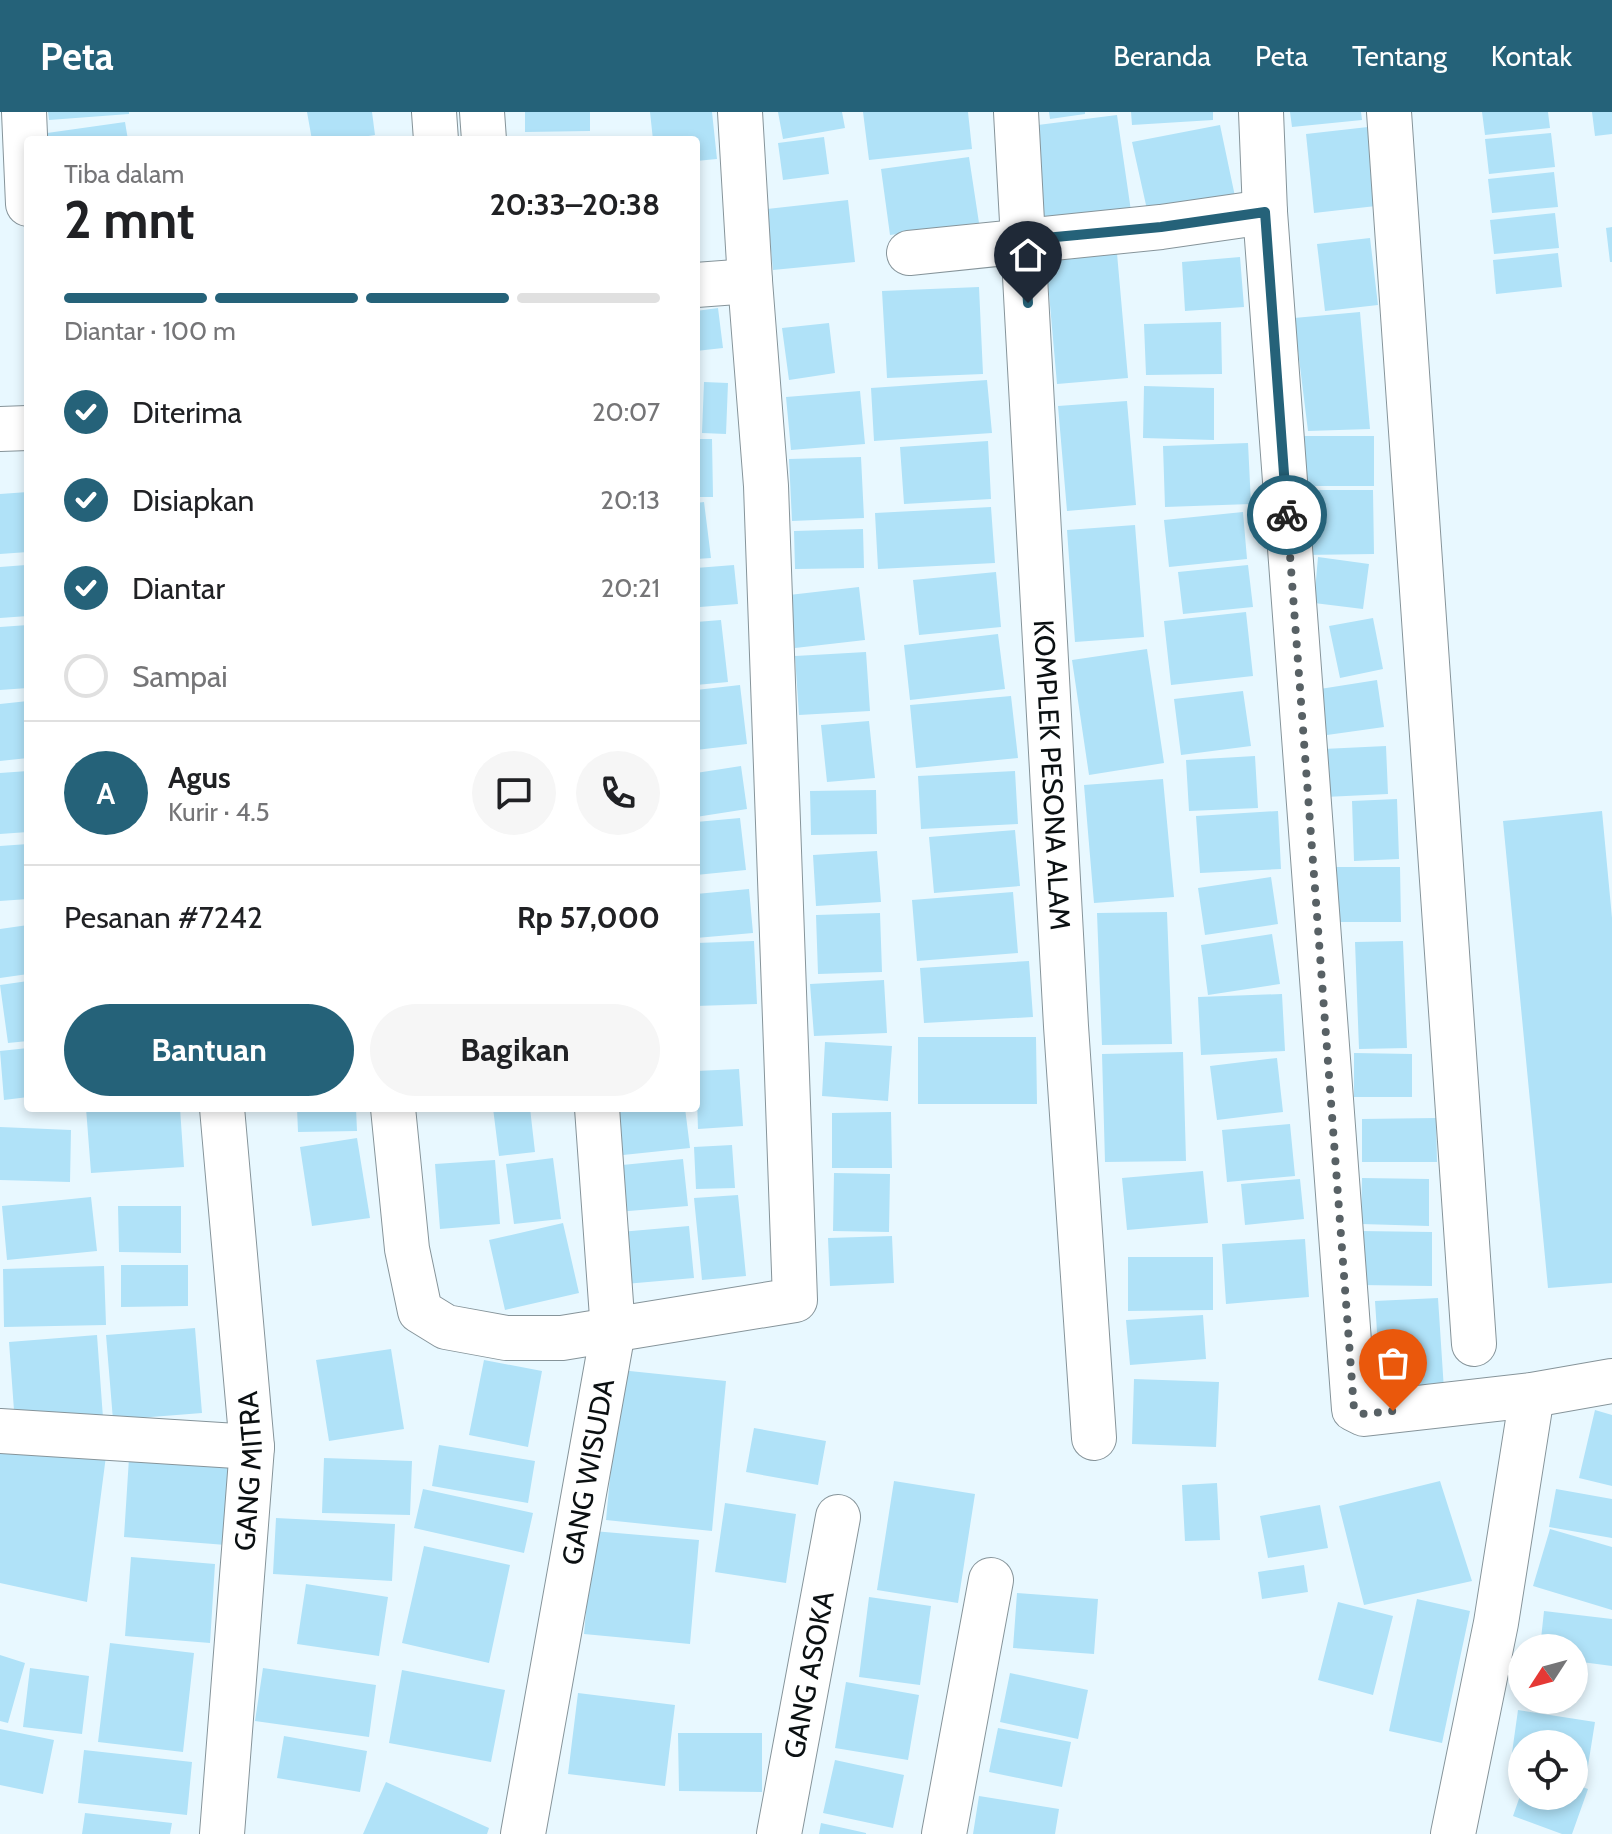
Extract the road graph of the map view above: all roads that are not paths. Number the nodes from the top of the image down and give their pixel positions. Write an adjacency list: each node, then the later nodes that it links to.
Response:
1 (24, 112): 8 (street)
2 (434, 112): 9 (street)
3 (482, 112): 10 (street)
4 (740, 112): 14 (street)
5 (1016, 112): 12 (street, KOMPLEK PESONA ALAM)
6 (1261, 112): 11 (street)
7 (1389, 112): 22 (street)
8 (25, 136)
9 (436, 136)
10 (484, 136)
11 (1265, 212): 12 (street); 24 (street)
12 (1024, 240): 13 (street); 26 (street, KOMPLEK PESONA ALAM)
13 (909, 253)
14 (750, 281): 15 (street); 21 (street)
15 (700, 285)
16 (24, 428): 17 (street)
17 (0, 429)
18 (222, 1112): 27 (street, GANG MITRA)
19 (393, 1112): 21 (street)
20 (597, 1112): 21 (street, GANG WISUDA)
21 (613, 1331): 31 (street, GANG WISUDA)
22 (1474, 1344)
23 (1612, 1381): 24 (street)
24 (1532, 1395): 34 (street)
25 (0, 1431): 27 (street)
26 (1094, 1438)
27 (252, 1447): 30 (street, GANG MITRA)
28 (838, 1517): 32 (street, GANG ASOKA)
29 (991, 1580): 33 (street)
30 (222, 1834)
31 (523, 1834)
32 (779, 1834)
33 (944, 1834)
34 (1453, 1834)

